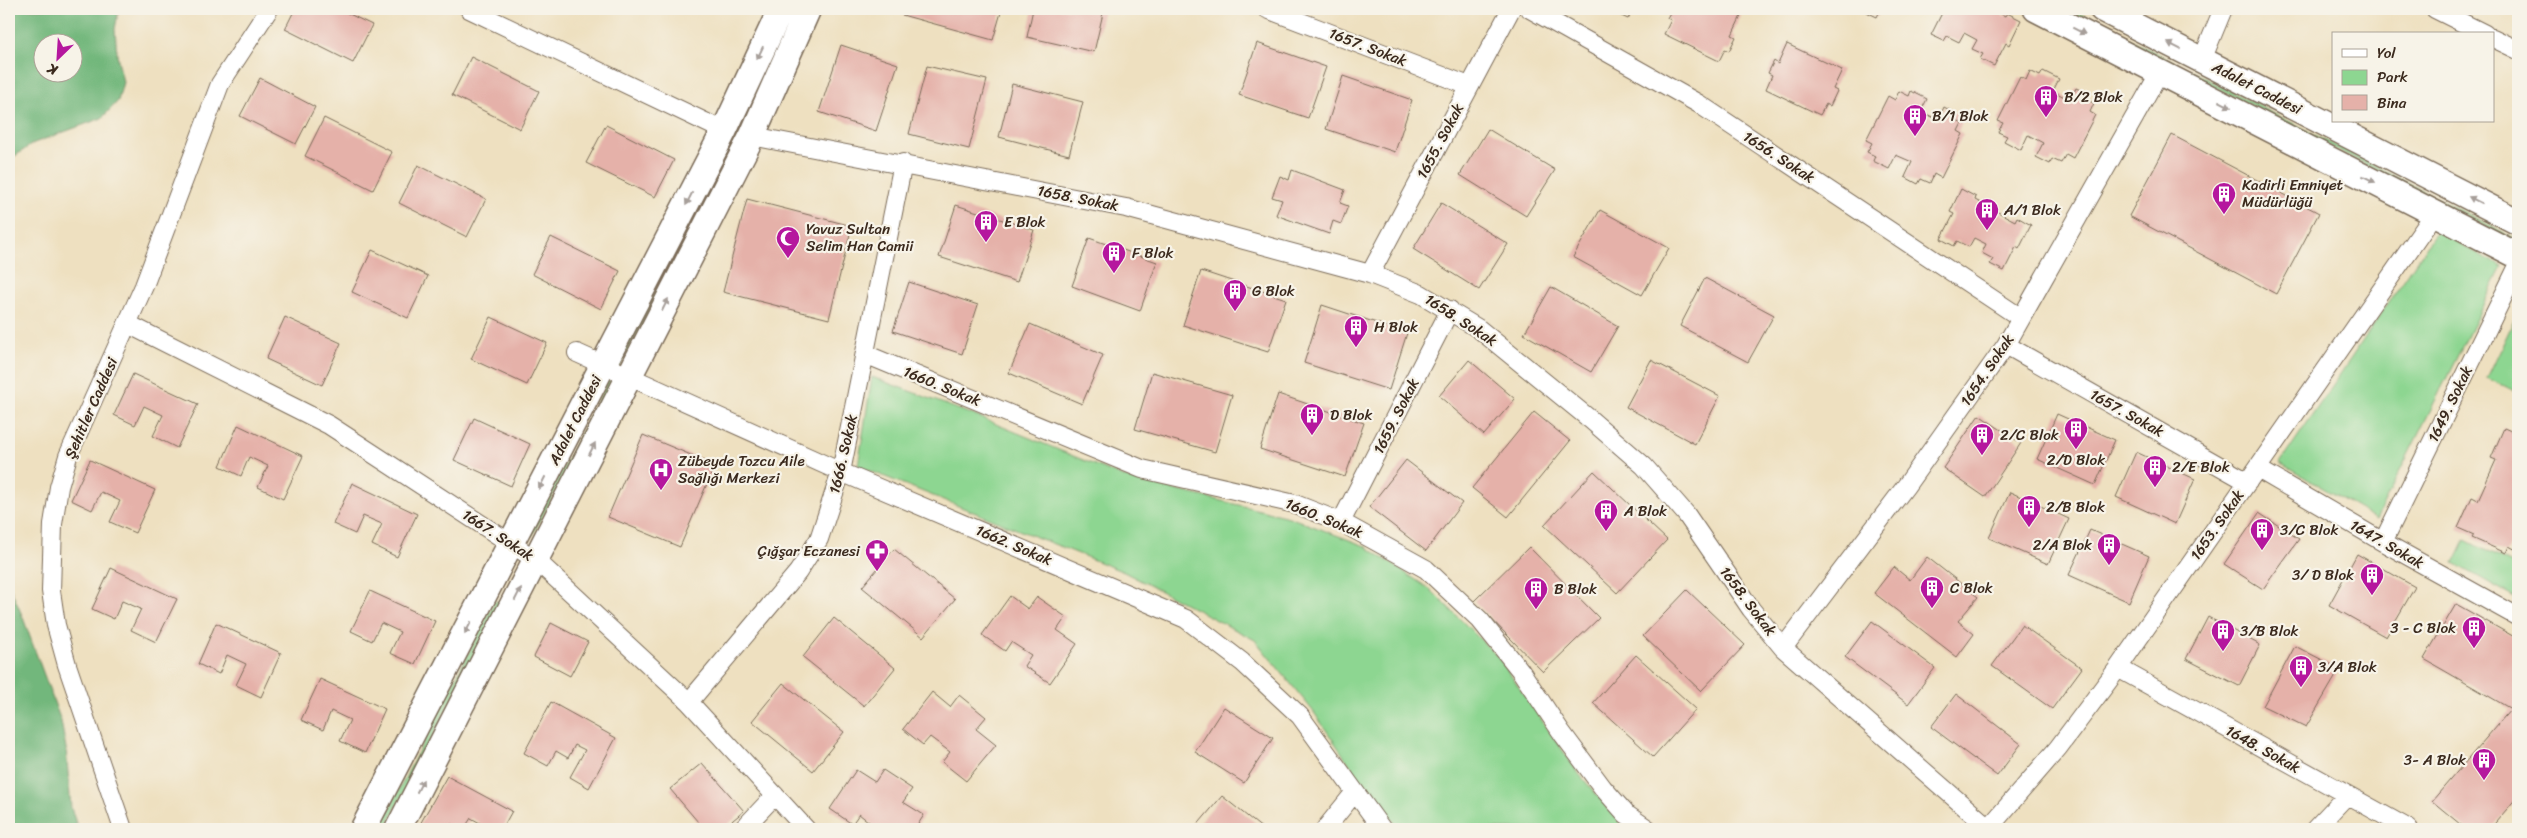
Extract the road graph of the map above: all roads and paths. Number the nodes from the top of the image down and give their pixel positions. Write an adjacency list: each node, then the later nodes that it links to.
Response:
1 (269, 9): 28 (street, Şehitler Caddesi)
2 (469, 9): 18 (street)
3 (781, 9): 18 (street, Adalet Caddesi, one-way to 18)
4 (808, 9): 19 (street)
5 (1267, 9): 17 (street, 1657. Sokak)
6 (1510, 9): 17 (street, 1655. Sokak)
7 (1530, 9): 27 (street, 1656. Sokak)
8 (2036, 9): 16 (street, one-way to 16)
9 (2102, 9): 15 (street, Adalet Caddesi, one-way to 9)
10 (2223, 9): 15 (street)
11 (2435, 9): 12 (street)
12 (2481, 32)
13 (2494, 38): 14 (street)
14 (2518, 50)
15 (2202, 60): 22 (street, Adalet Caddesi, one-way to 15)
16 (2160, 72): 21 (street, one-way to 21); 27 (street, 1654. Sokak)
17 (1469, 86): 25 (street, 1655. Sokak)
18 (724, 131): 32 (street, Adalet Caddesi, one-way to 32)
19 (752, 136): 20 (street, 1658. Sokak); 33 (street, one-way to 19)
20 (903, 164): 25 (street, 1658. Sokak); 31 (street, 1666. Sokak)
21 (2435, 213): 23 (street); 35 (street, 1653. Sokak)
22 (2518, 222)
23 (2518, 256)
24 (2518, 266): 38 (street, 1649. Sokak)
25 (1370, 274): 26 (street, 1658. Sokak)
26 (1450, 310): 36 (street, 1659. Sokak); 41 (street, 1658. Sokak)
27 (2021, 318): 29 (street, 1654. Sokak)
28 (128, 324): 37 (street, 1667. Sokak); 47 (street, Şehitler Caddesi)
29 (2006, 345): 35 (street, 1657. Sokak); 41 (street, 1654. Sokak)
30 (577, 353): 32 (street, 1662. Sokak)
31 (865, 354): 34 (street, 1666. Sokak); 36 (street, 1660. Sokak)
32 (603, 365): 33 (street, 1662. Sokak); 37 (street, Adalet Caddesi, one-way to 37)
33 (629, 377): 34 (street, 1662. Sokak); 39 (street, one-way to 33)
34 (841, 472): 43 (street, 1666. Sokak); 44 (street, 1662. Sokak)
35 (2253, 475): 38 (street, 1647. Sokak); 42 (street, 1653. Sokak)
36 (1341, 522): 54 (street, 1660. Sokak)
37 (512, 542): 39 (street, 1667. Sokak); 48 (street, Adalet Caddesi, one-way to 48)
38 (2383, 542): 40 (street, 1647. Sokak)
39 (536, 560): 43 (street, 1667. Sokak); 49 (street, one-way to 39)
40 (2518, 617)
41 (1783, 648): 55 (street, 1658. Sokak)
42 (2118, 668): 46 (street, 1648. Sokak); 55 (street, 1653. Sokak)
43 (690, 702): 45 (street, 1667. Sokak)
44 (1355, 792): 52 (street); 53 (street, 1662. Sokak)
45 (775, 795): 50 (street); 51 (street, 1667. Sokak)
46 (2347, 795): 56 (street); 57 (street, 1648. Sokak)
47 (123, 829)
48 (364, 829)
49 (398, 829)
50 (743, 829)
51 (806, 829)
52 (1325, 829)
53 (1382, 829)
54 (1648, 829)
55 (1988, 829)
56 (2315, 829)
57 (2409, 829)

